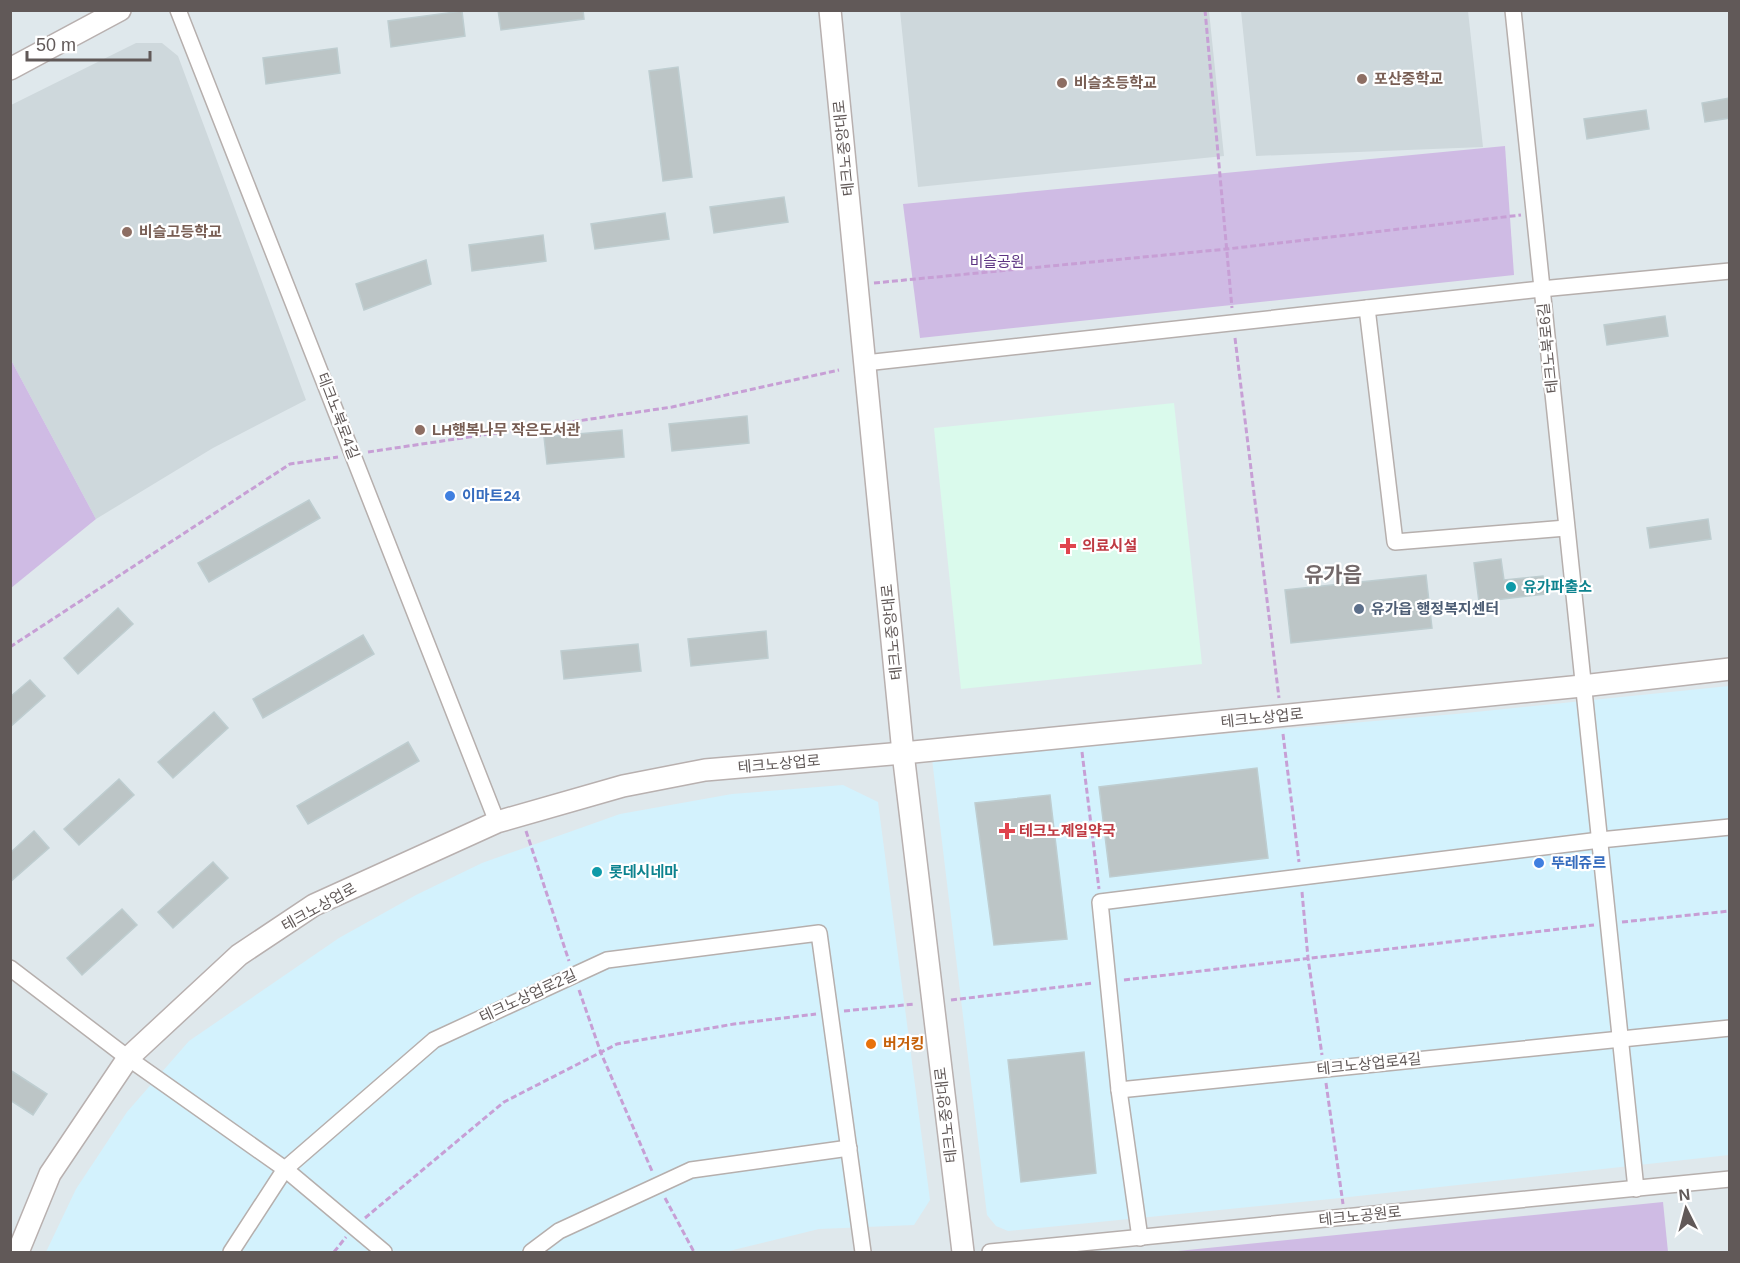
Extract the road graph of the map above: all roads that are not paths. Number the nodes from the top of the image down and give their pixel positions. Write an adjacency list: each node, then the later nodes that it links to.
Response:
1 (120, 10): 5 (street)
2 (178, 10): 14 (street, 테크노북로4길)
3 (830, 10): 9 (street, 테크노중앙대로)
4 (1513, 10): 7 (street, 테크노북로6길)
5 (10, 69)
6 (1730, 271): 7 (street)
7 (1541, 289): 8 (street); 10 (street, 테크노북로6길)
8 (1367, 308): 9 (street); 10 (street)
9 (865, 363): 13 (street, 테크노중앙대로)
10 (1566, 528): 12 (street, 테크노북로6길)
11 (1730, 669): 12 (street, 테크노상업로)
12 (1582, 686): 13 (street, 테크노상업로); 16 (street)
13 (903, 753): 14 (street, 테크노상업로); 32 (street, 테크노중앙대로)
14 (497, 822): 20 (street, 테크노상업로)
15 (1730, 827): 16 (street)
16 (1600, 840): 19 (street); 21 (street)
17 (10, 968): 20 (street)
18 (1730, 1028): 19 (street, 테크노상업로4길)
19 (1620, 1038): 21 (street, 테크노상업로4길); 25 (street)
20 (128, 1058): 23 (street); 27 (street, 테크노상업로)
21 (1119, 1090): 26 (street)
22 (849, 1148): 23 (street, 테크노상업로2길); 30 (street); 31 (street)
23 (285, 1169): 28 (street, 테크노상업로2길); 29 (street)
24 (1730, 1179): 25 (street, 테크노공원로)
25 (1636, 1189): 26 (street, 테크노공원로)
26 (1140, 1238): 33 (street, 테크노공원로)
27 (18, 1252)
28 (231, 1252)
29 (384, 1252)
30 (531, 1252)
31 (863, 1252)
32 (963, 1252)
33 (990, 1252)

